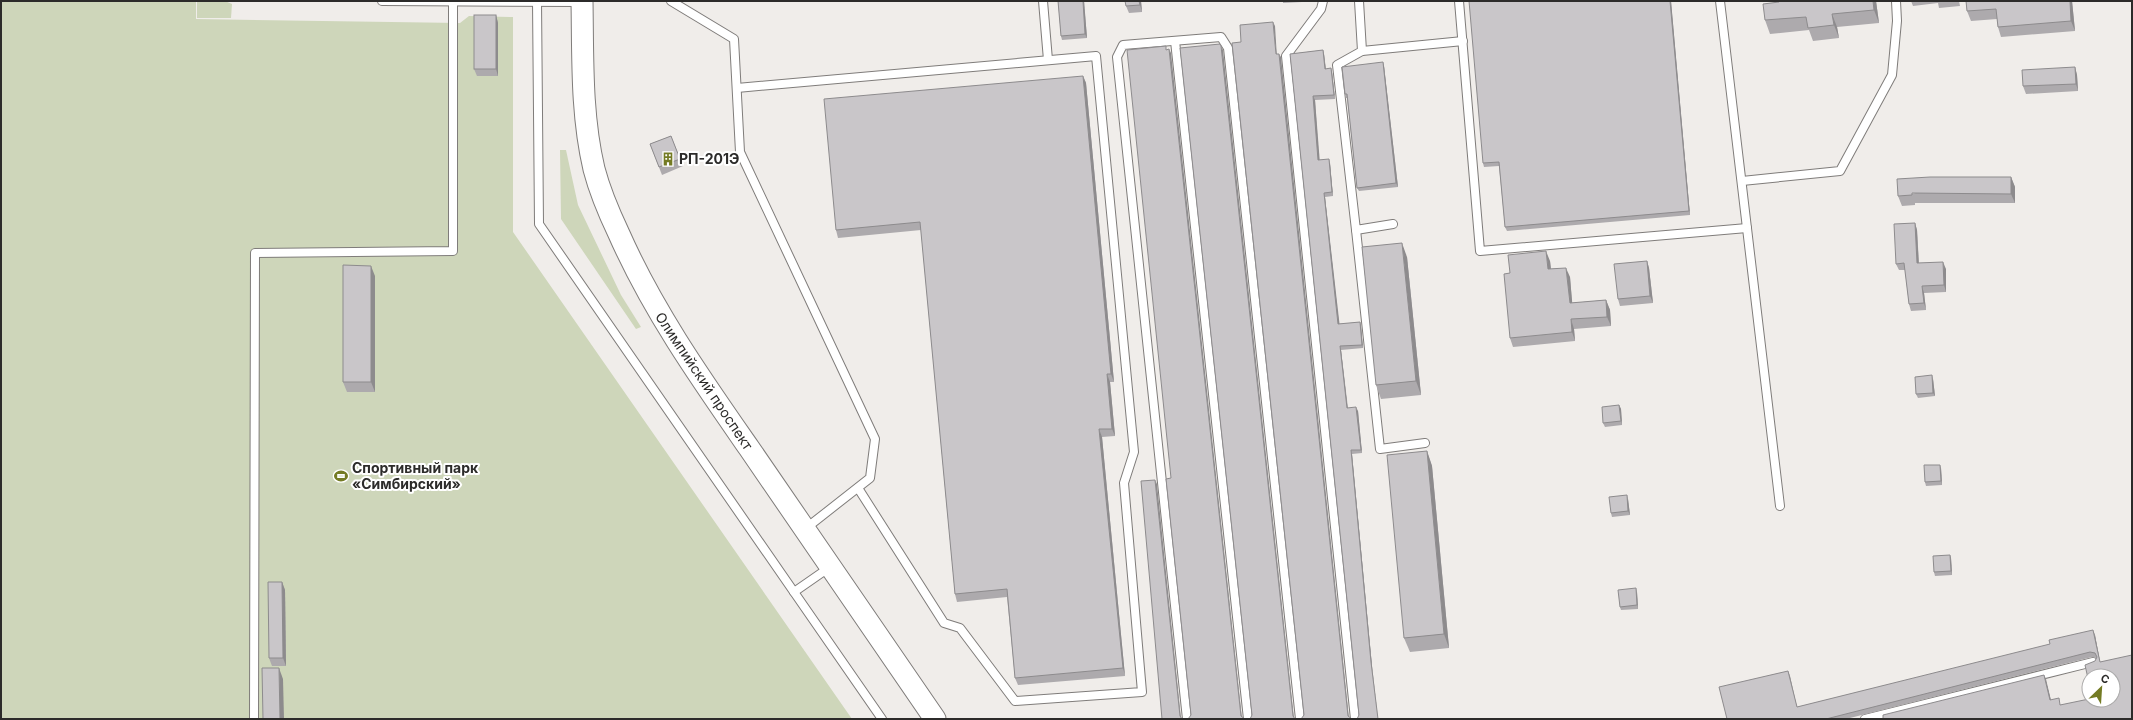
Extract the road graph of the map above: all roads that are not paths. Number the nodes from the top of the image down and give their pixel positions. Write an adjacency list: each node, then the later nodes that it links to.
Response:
1 (382, 1): 2 (lane)
2 (453, 1): 3 (lane); 28 (lane)
3 (537, 1): 11 (lane); 26 (lane)
4 (671, 1): 16 (lane)
5 (1043, 1): 15 (lane)
6 (1323, 1): 34 (lane)
7 (1359, 1): 14 (lane)
8 (1459, 1): 13 (lane)
9 (1720, 1): 17 (lane)
10 (1896, 1): 17 (lane)
11 (582, 2): 24 (street, Олимпийский проспект)
12 (1175, 41): 31 (lane); 32 (lane); 33 (lane)
13 (1463, 41): 14 (lane); 19 (lane)
14 (1362, 51): 20 (lane)
15 (1048, 60): 16 (lane); 22 (lane)
16 (737, 88): 22 (lane)
17 (1742, 181): 19 (lane)
18 (1392, 224): 20 (lane)
19 (1747, 228): 23 (lane)
20 (1356, 230): 21 (lane)
21 (1425, 443)
22 (858, 488): 24 (lane)
23 (1780, 506)
24 (805, 529): 25 (street, Олимпийский проспект)
25 (830, 566): 26 (lane); 30 (street, Олимпийский проспект)
26 (794, 592): 29 (lane)
27 (2093, 662): 35 (lane)
28 (254, 719)
29 (882, 719)
30 (935, 719)
31 (1186, 719)
32 (1248, 719)
33 (1300, 719)
34 (1354, 719)
35 (1865, 719)

